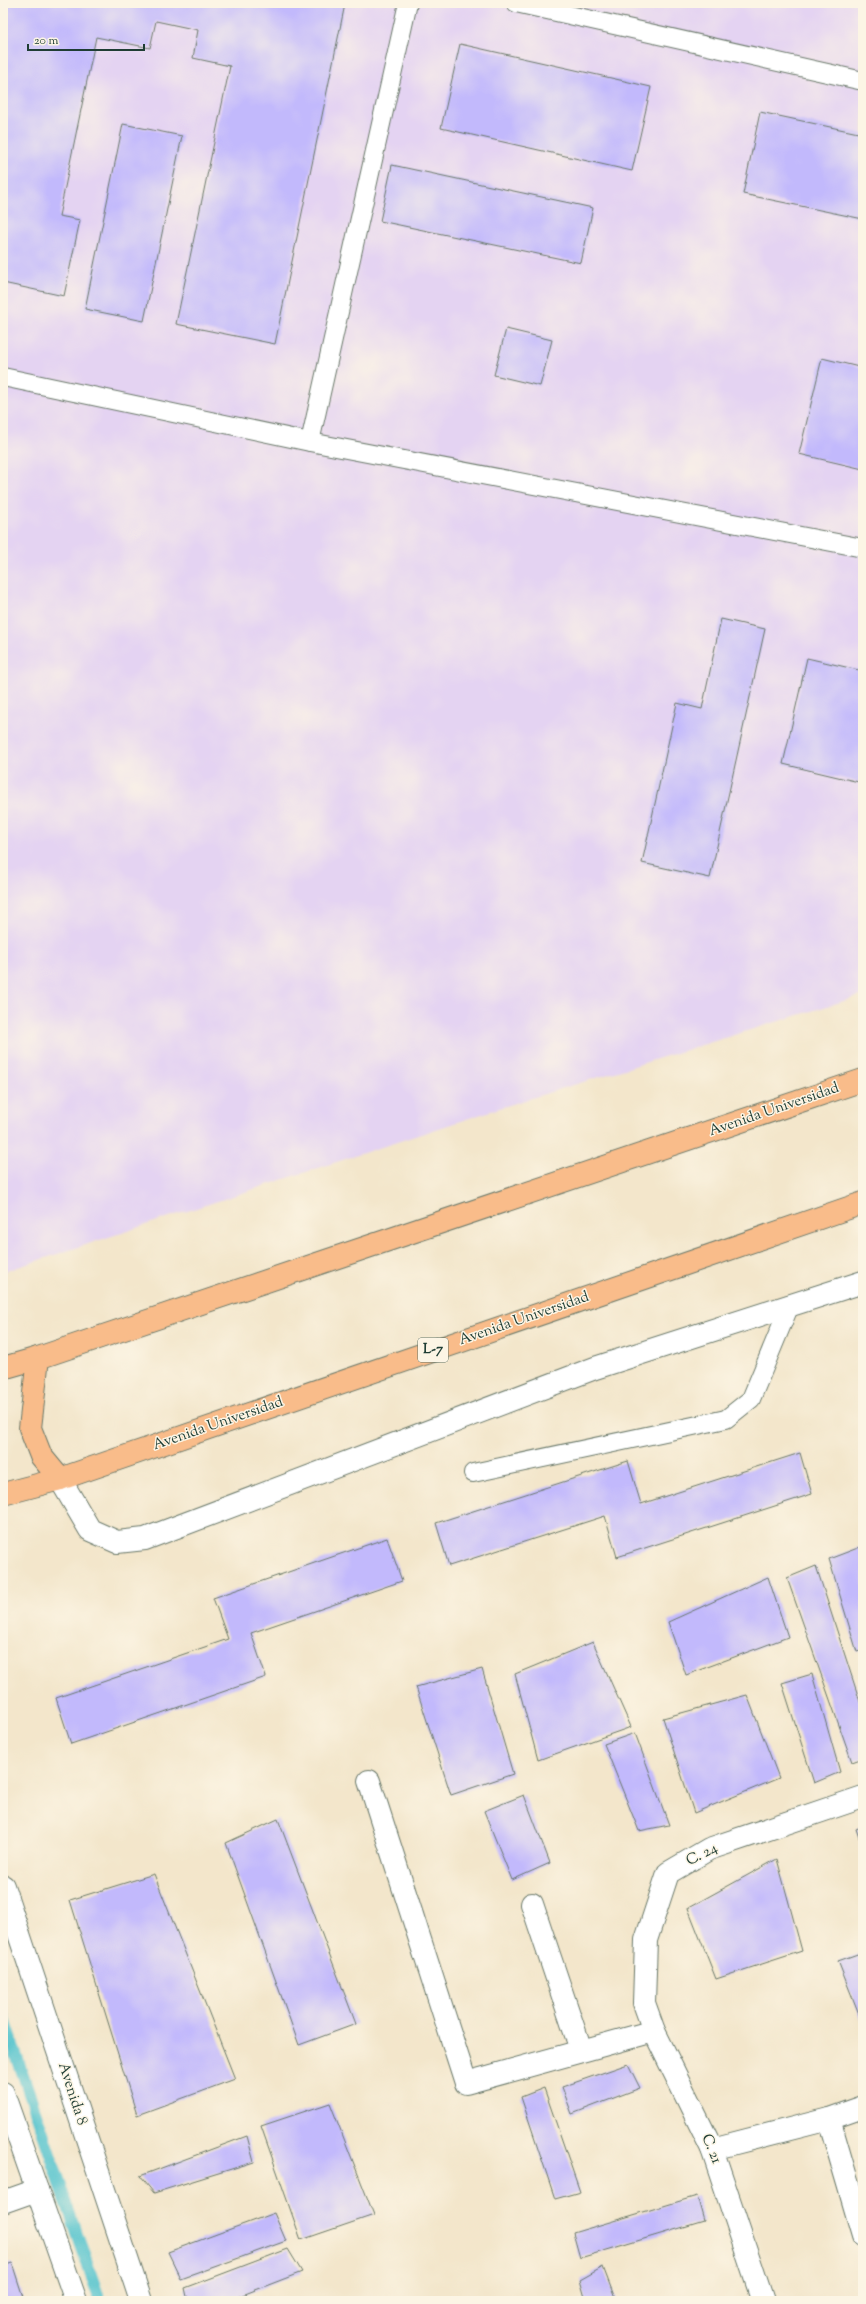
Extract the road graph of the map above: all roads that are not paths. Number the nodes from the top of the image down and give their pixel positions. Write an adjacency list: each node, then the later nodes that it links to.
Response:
1 (408, 3): 5 (lane)
2 (516, 3): 3 (lane)
3 (863, 81)
4 (3, 377): 5 (lane)
5 (310, 442): 6 (lane)
6 (863, 548)
7 (863, 1080): 11 (main road, Avenida Universidad)
8 (863, 1203): 14 (main road, Avenida Universidad / L-7)
9 (863, 1282): 10 (street)
10 (790, 1305): 13 (lane); 14 (street)
11 (38, 1358): 12 (main road, Avenida Universidad); 14 (main road)
12 (3, 1368)
13 (473, 1473)
14 (60, 1479): 15 (main road, Avenida Universidad / L-7)
15 (3, 1494)
16 (369, 1781): 22 (street)
17 (863, 1797): 20 (street, C. 24)
18 (3, 1886): 31 (street, Avenida 8)
19 (532, 1904): 22 (street)
20 (644, 2003): 21 (street, C. 21)
21 (654, 2031): 22 (street); 26 (street, C. 21)
22 (581, 2050)
23 (3, 2093): 27 (street)
24 (863, 2107): 25 (street)
25 (829, 2119): 26 (street); 29 (street)
26 (712, 2149): 32 (street, C. 21)
27 (38, 2190): 28 (street); 30 (street)
28 (3, 2202)
29 (863, 2235)
30 (76, 2301)
31 (140, 2301)
32 (763, 2301)

